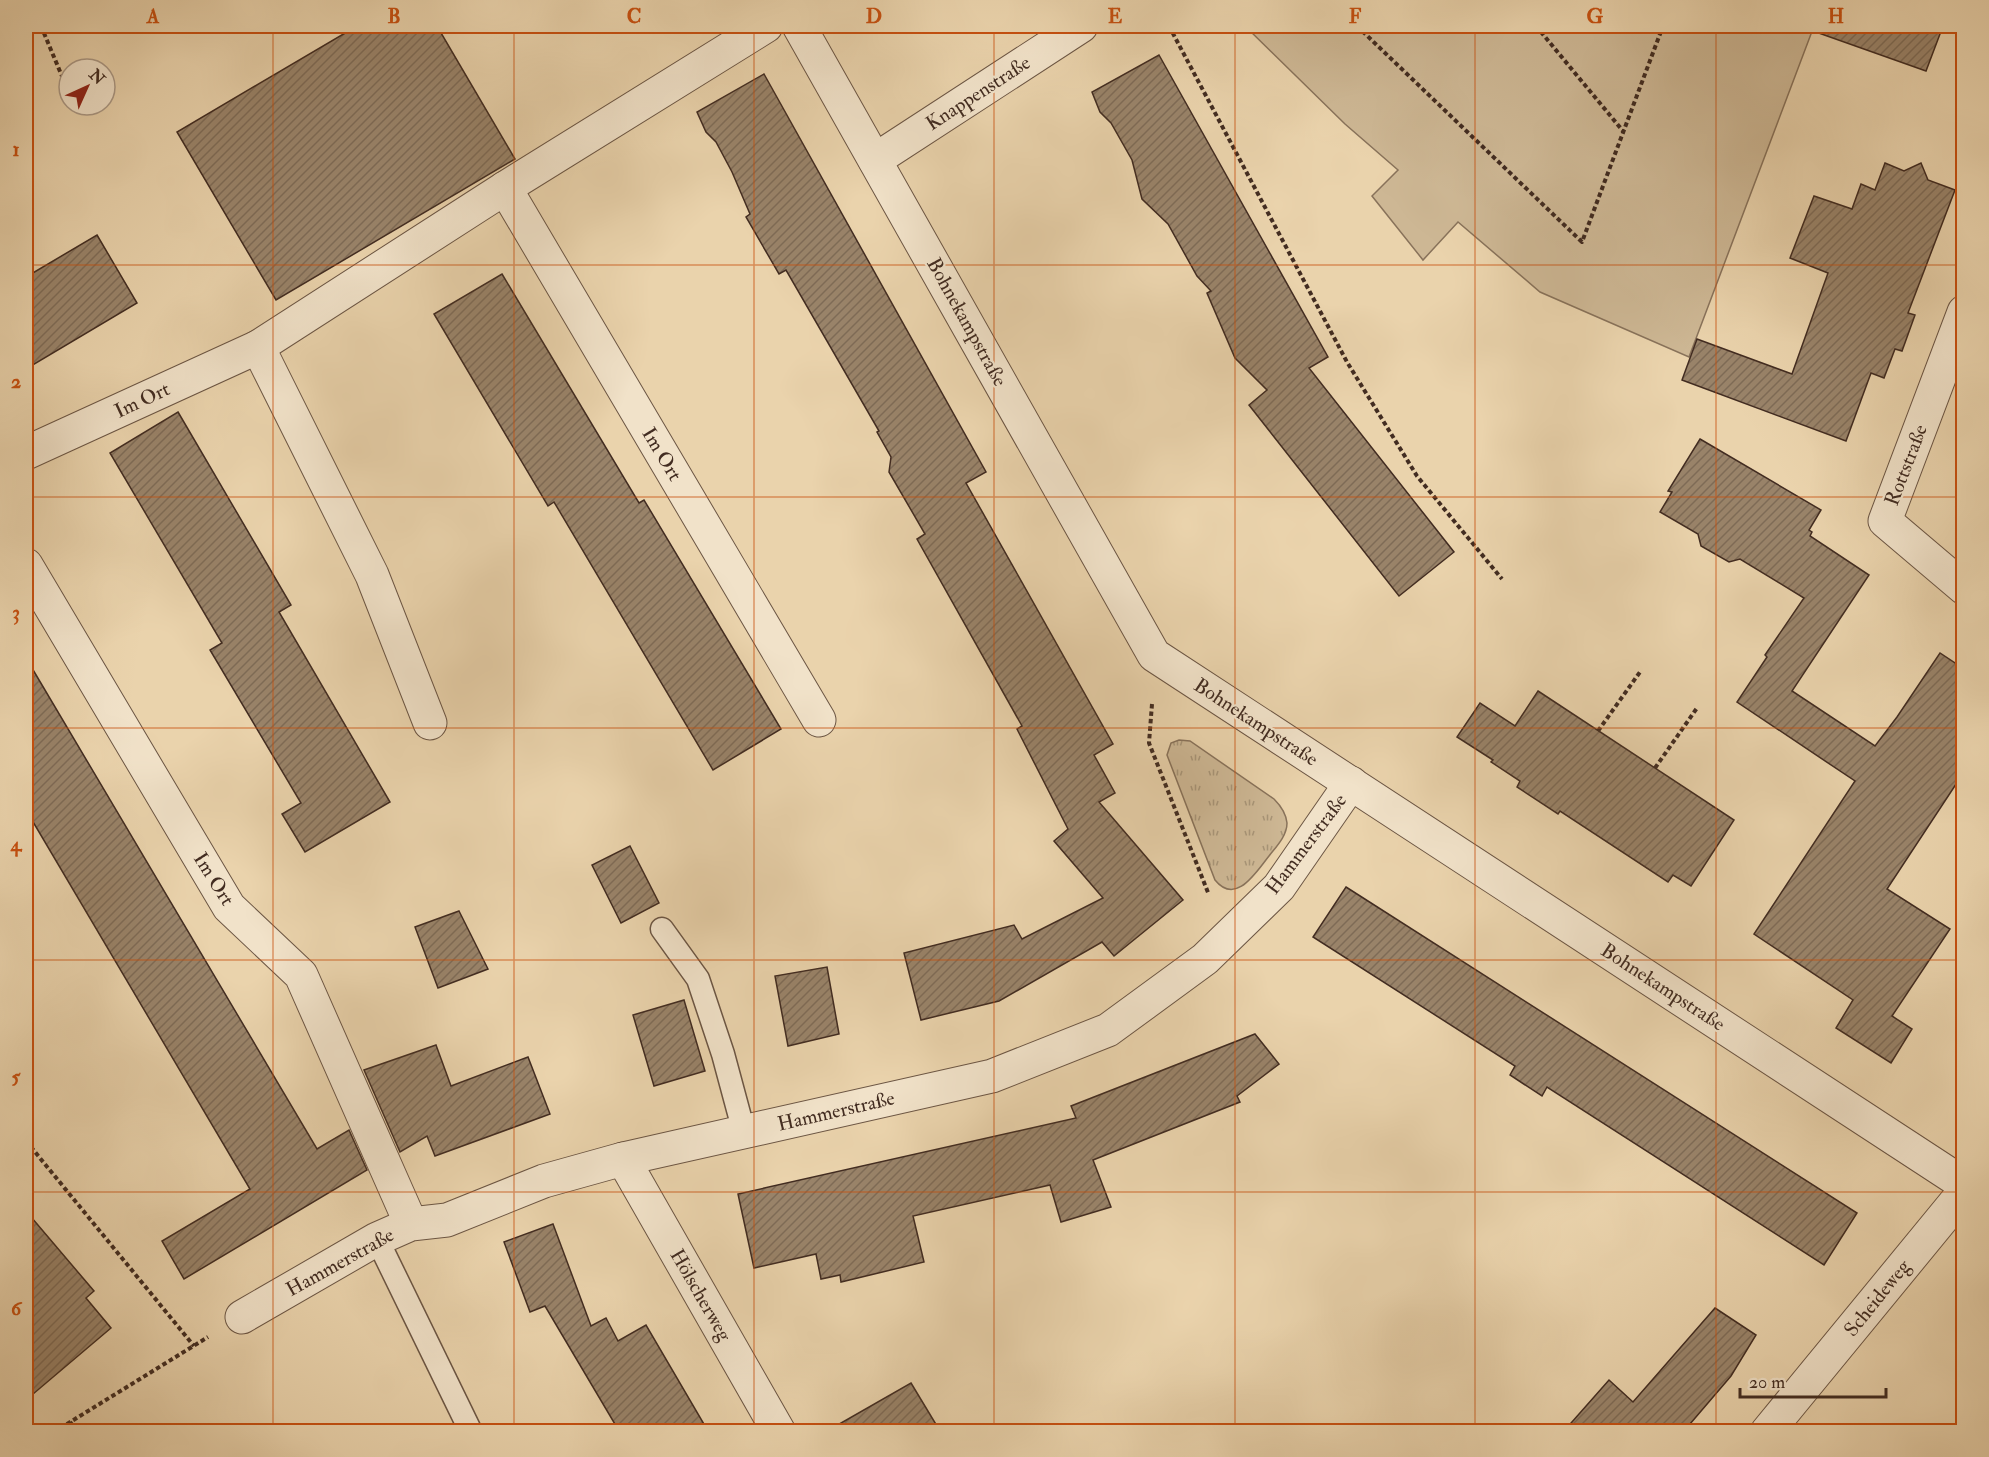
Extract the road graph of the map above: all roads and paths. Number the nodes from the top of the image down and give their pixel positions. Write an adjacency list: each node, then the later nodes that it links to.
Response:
1 (40, 26): 9 (path)
2 (766, 26): 12 (street, Im Ort)
3 (799, 26): 11 (street, Bohnekampstraße)
4 (1081, 26): 11 (street, Knappenstraße)
5 (1169, 26): 17 (path)
6 (1357, 26): 10 (path)
7 (1536, 26): 10 (path)
8 (1663, 26): 10 (path)
9 (57, 65)
10 (1623, 131)
11 (875, 160): 19 (street, Bohnekampstraße)
12 (506, 188): 14 (street, Im Ort); 22 (street, Im Ort)
13 (1964, 312): 18 (street, Rottstraße)
14 (258, 347): 15 (street, Im Ort); 23 (street)
15 (26, 453)
16 (26, 565): 34 (street, Im Ort)
17 (1502, 579)
18 (1964, 588)
19 (1154, 655): 26 (street, Bohnekampstraße); 28 (path)
20 (1640, 672): 24 (path)
21 (1697, 708): 25 (path)
22 (819, 720)
23 (430, 723)
24 (1598, 731)
25 (1655, 768)
26 (1351, 783): 28 (street, Hammerstraße); 32 (street, Bohnekampstraße)
27 (662, 928): 29 (lane)
28 (1226, 938): 29 (street, Hammerstraße)
29 (744, 1132): 31 (street, Hammerstraße)
30 (26, 1141): 37 (path)
31 (623, 1159): 34 (street, Hammerstraße); 42 (street, Hölscherweg)
32 (1964, 1184)
33 (1964, 1192): 43 (street, Scheideweg)
34 (411, 1224): 35 (street, Hammerstraße)
35 (377, 1239): 36 (street, Hammerstraße); 41 (lane)
36 (242, 1317): 37 (path)
37 (194, 1346): 38 (path)
38 (70, 1422): 39 (path); 40 (path)
39 (54, 1431)
40 (78, 1431)
41 (471, 1431)
42 (779, 1431)
43 (1767, 1431)

